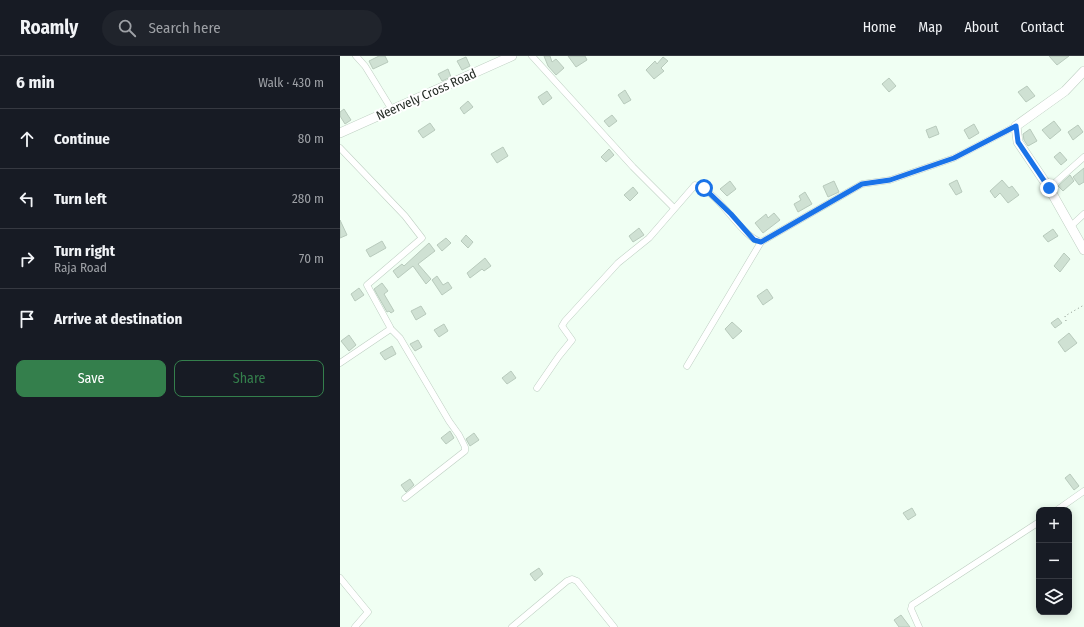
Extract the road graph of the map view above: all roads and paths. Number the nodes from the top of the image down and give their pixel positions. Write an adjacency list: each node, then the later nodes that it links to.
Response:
1 (356, 56): 5 (street)
2 (512, 56): 5 (street, Neervely Cross Road)
3 (532, 56): 11 (street)
4 (1084, 71): 6 (street)
5 (392, 110): 7 (street, Neervely Cross Road)
6 (1016, 126): 10 (street); 14 (street)
7 (340, 133)
8 (340, 148): 18 (street)
9 (1084, 157): 10 (street)
10 (1049, 188): 13 (street)
11 (674, 208): 14 (street); 21 (street)
12 (1084, 214): 13 (street)
13 (1071, 226): 15 (street)
14 (761, 242): 20 (street)
15 (1084, 250)
16 (1084, 305): 17 (path)
17 (1066, 321)
18 (390, 328): 19 (street); 23 (street)
19 (340, 363)
20 (687, 366)
21 (537, 388)
22 (1084, 491): 24 (street)
23 (404, 498)
24 (1061, 507)
25 (1036, 524): 30 (street)
26 (340, 578): 27 (street)
27 (355, 627)
28 (512, 627): 29 (street)
29 (614, 627)
30 (919, 627)

